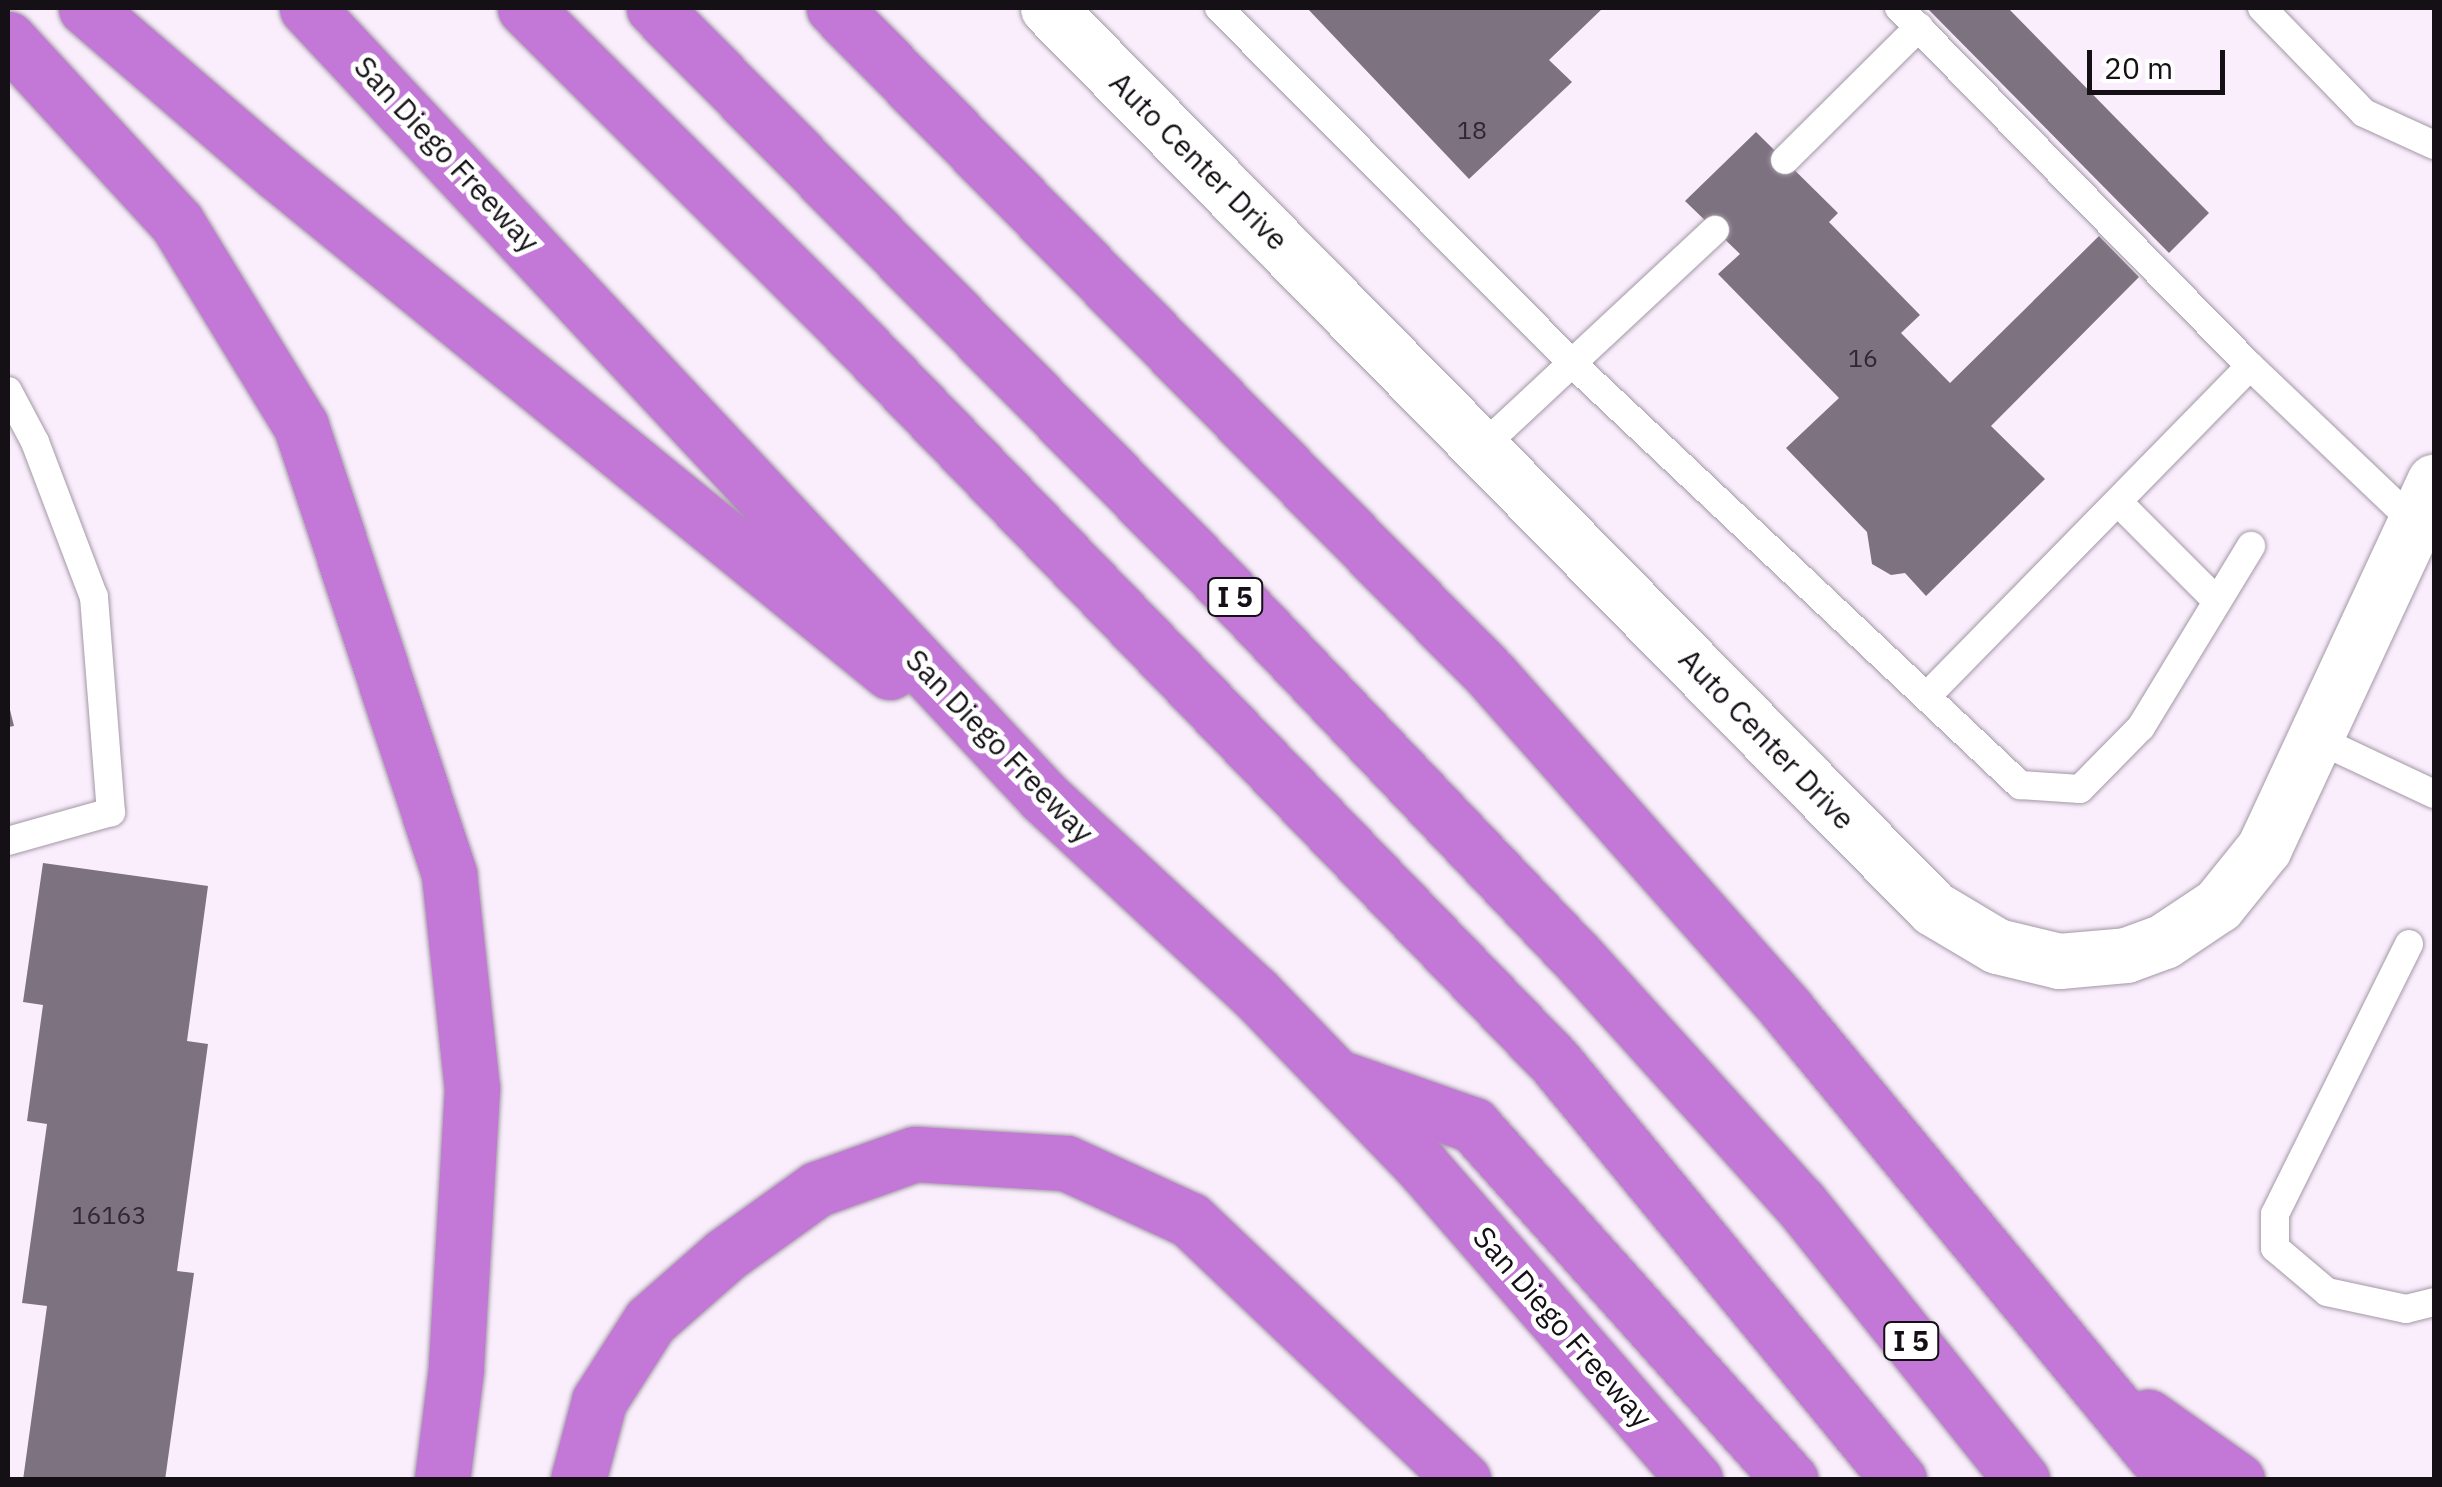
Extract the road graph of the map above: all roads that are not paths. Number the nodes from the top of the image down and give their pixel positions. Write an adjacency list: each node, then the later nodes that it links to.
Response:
1 (86, 8): 25 (highway)
2 (308, 8): 25 (highway, San Diego Freeway)
3 (525, 8): 36 (highway)
4 (654, 8): 37 (highway, I 5)
5 (834, 8): 30 (highway)
6 (1048, 8): 17 (street, Auto Center Drive)
7 (1220, 8): 14 (lane)
8 (2262, 8): 11 (lane)
9 (1909, 17): 12 (lane); 15 (lane)
10 (8, 39): 31 (highway)
11 (2434, 145)
12 (1785, 160)
13 (1715, 230): 14 (lane)
14 (1574, 365): 17 (lane); 22 (lane)
15 (2250, 366): 18 (lane); 19 (lane)
16 (8, 391): 26 (lane)
17 (1481, 448): 23 (street, Auto Center Drive)
18 (2118, 502): 21 (lane); 22 (lane)
19 (2425, 503): 23 (street, Auto Center Drive)
20 (2251, 546): 21 (lane)
21 (2217, 602): 22 (lane)
22 (1929, 694)
23 (2317, 740): 24 (lane)
24 (2434, 794)
25 (1044, 797): 28 (highway, San Diego Freeway)
26 (8, 841)
27 (2408, 944): 29 (lane)
28 (1334, 1075): 34 (highway, San Diego Freeway); 35 (highway)
29 (2434, 1302)
30 (2101, 1383): 38 (highway); 39 (highway)
31 (442, 1480)
32 (578, 1480): 33 (highway)
33 (1463, 1480)
34 (1696, 1480)
35 (1790, 1480)
36 (1899, 1480)
37 (2022, 1480)
38 (2175, 1480)
39 (2237, 1480)

